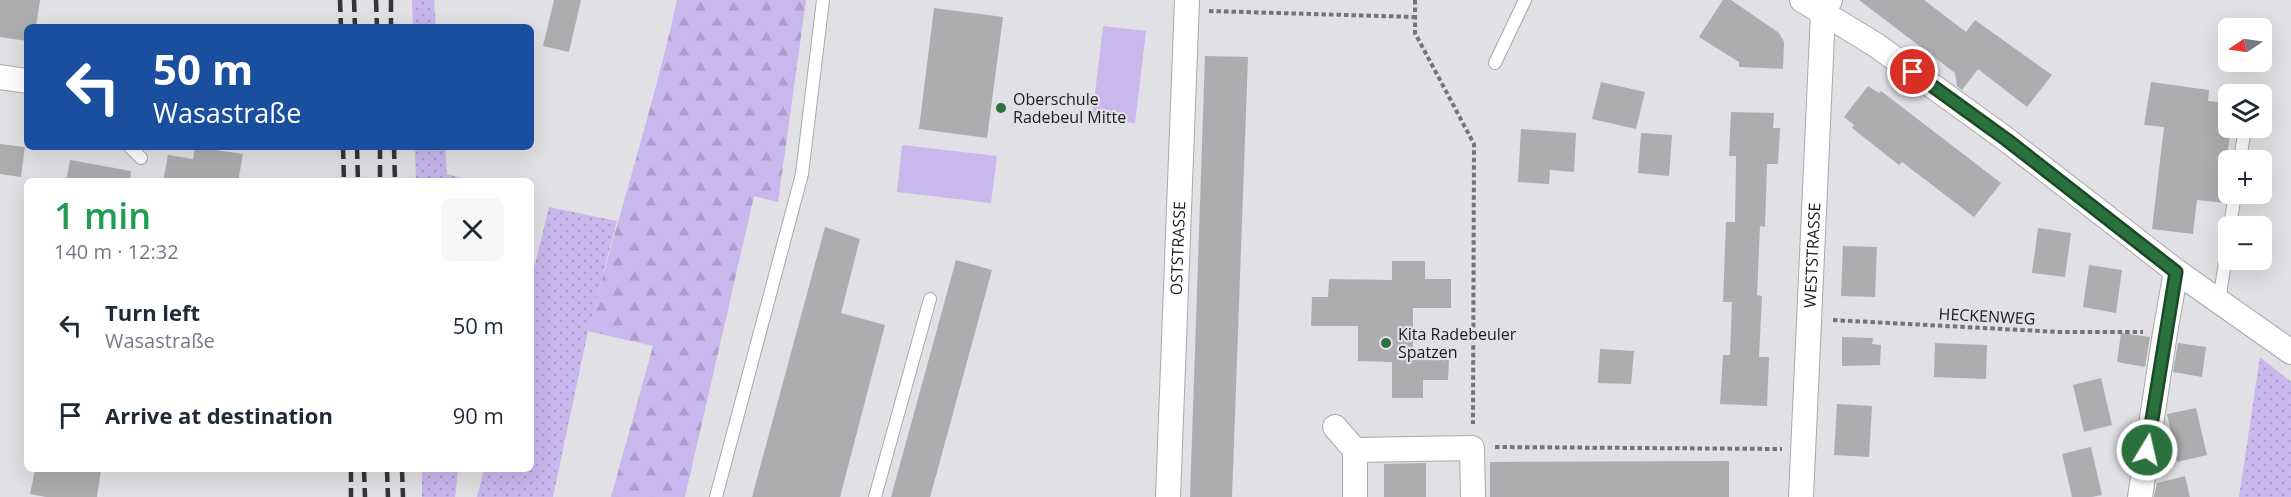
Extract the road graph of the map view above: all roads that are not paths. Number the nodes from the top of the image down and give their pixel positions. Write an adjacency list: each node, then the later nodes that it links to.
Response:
1 (823, 0): 18 (lane)
2 (1525, 0): 6 (lane)
3 (1802, 0): 5 (street)
4 (1187, 5): 20 (street, OSTSTRASSE)
5 (1827, 7): 12 (street); 23 (street, WESTSTRASSE)
6 (1495, 63)
7 (0, 77): 8 (street)
8 (24, 81)
9 (133, 150): 10 (lane)
10 (141, 158)
11 (2224, 270): 14 (lane)
12 (2176, 272): 14 (street); 24 (street)
13 (930, 299): 19 (lane)
14 (2219, 301): 15 (street)
15 (2291, 352)
16 (1335, 427): 17 (street)
17 (1355, 450): 21 (street); 22 (street)
18 (716, 497)
19 (875, 497)
20 (1168, 497)
21 (1355, 497)
22 (1473, 497)
23 (1801, 497)
24 (2140, 497)

